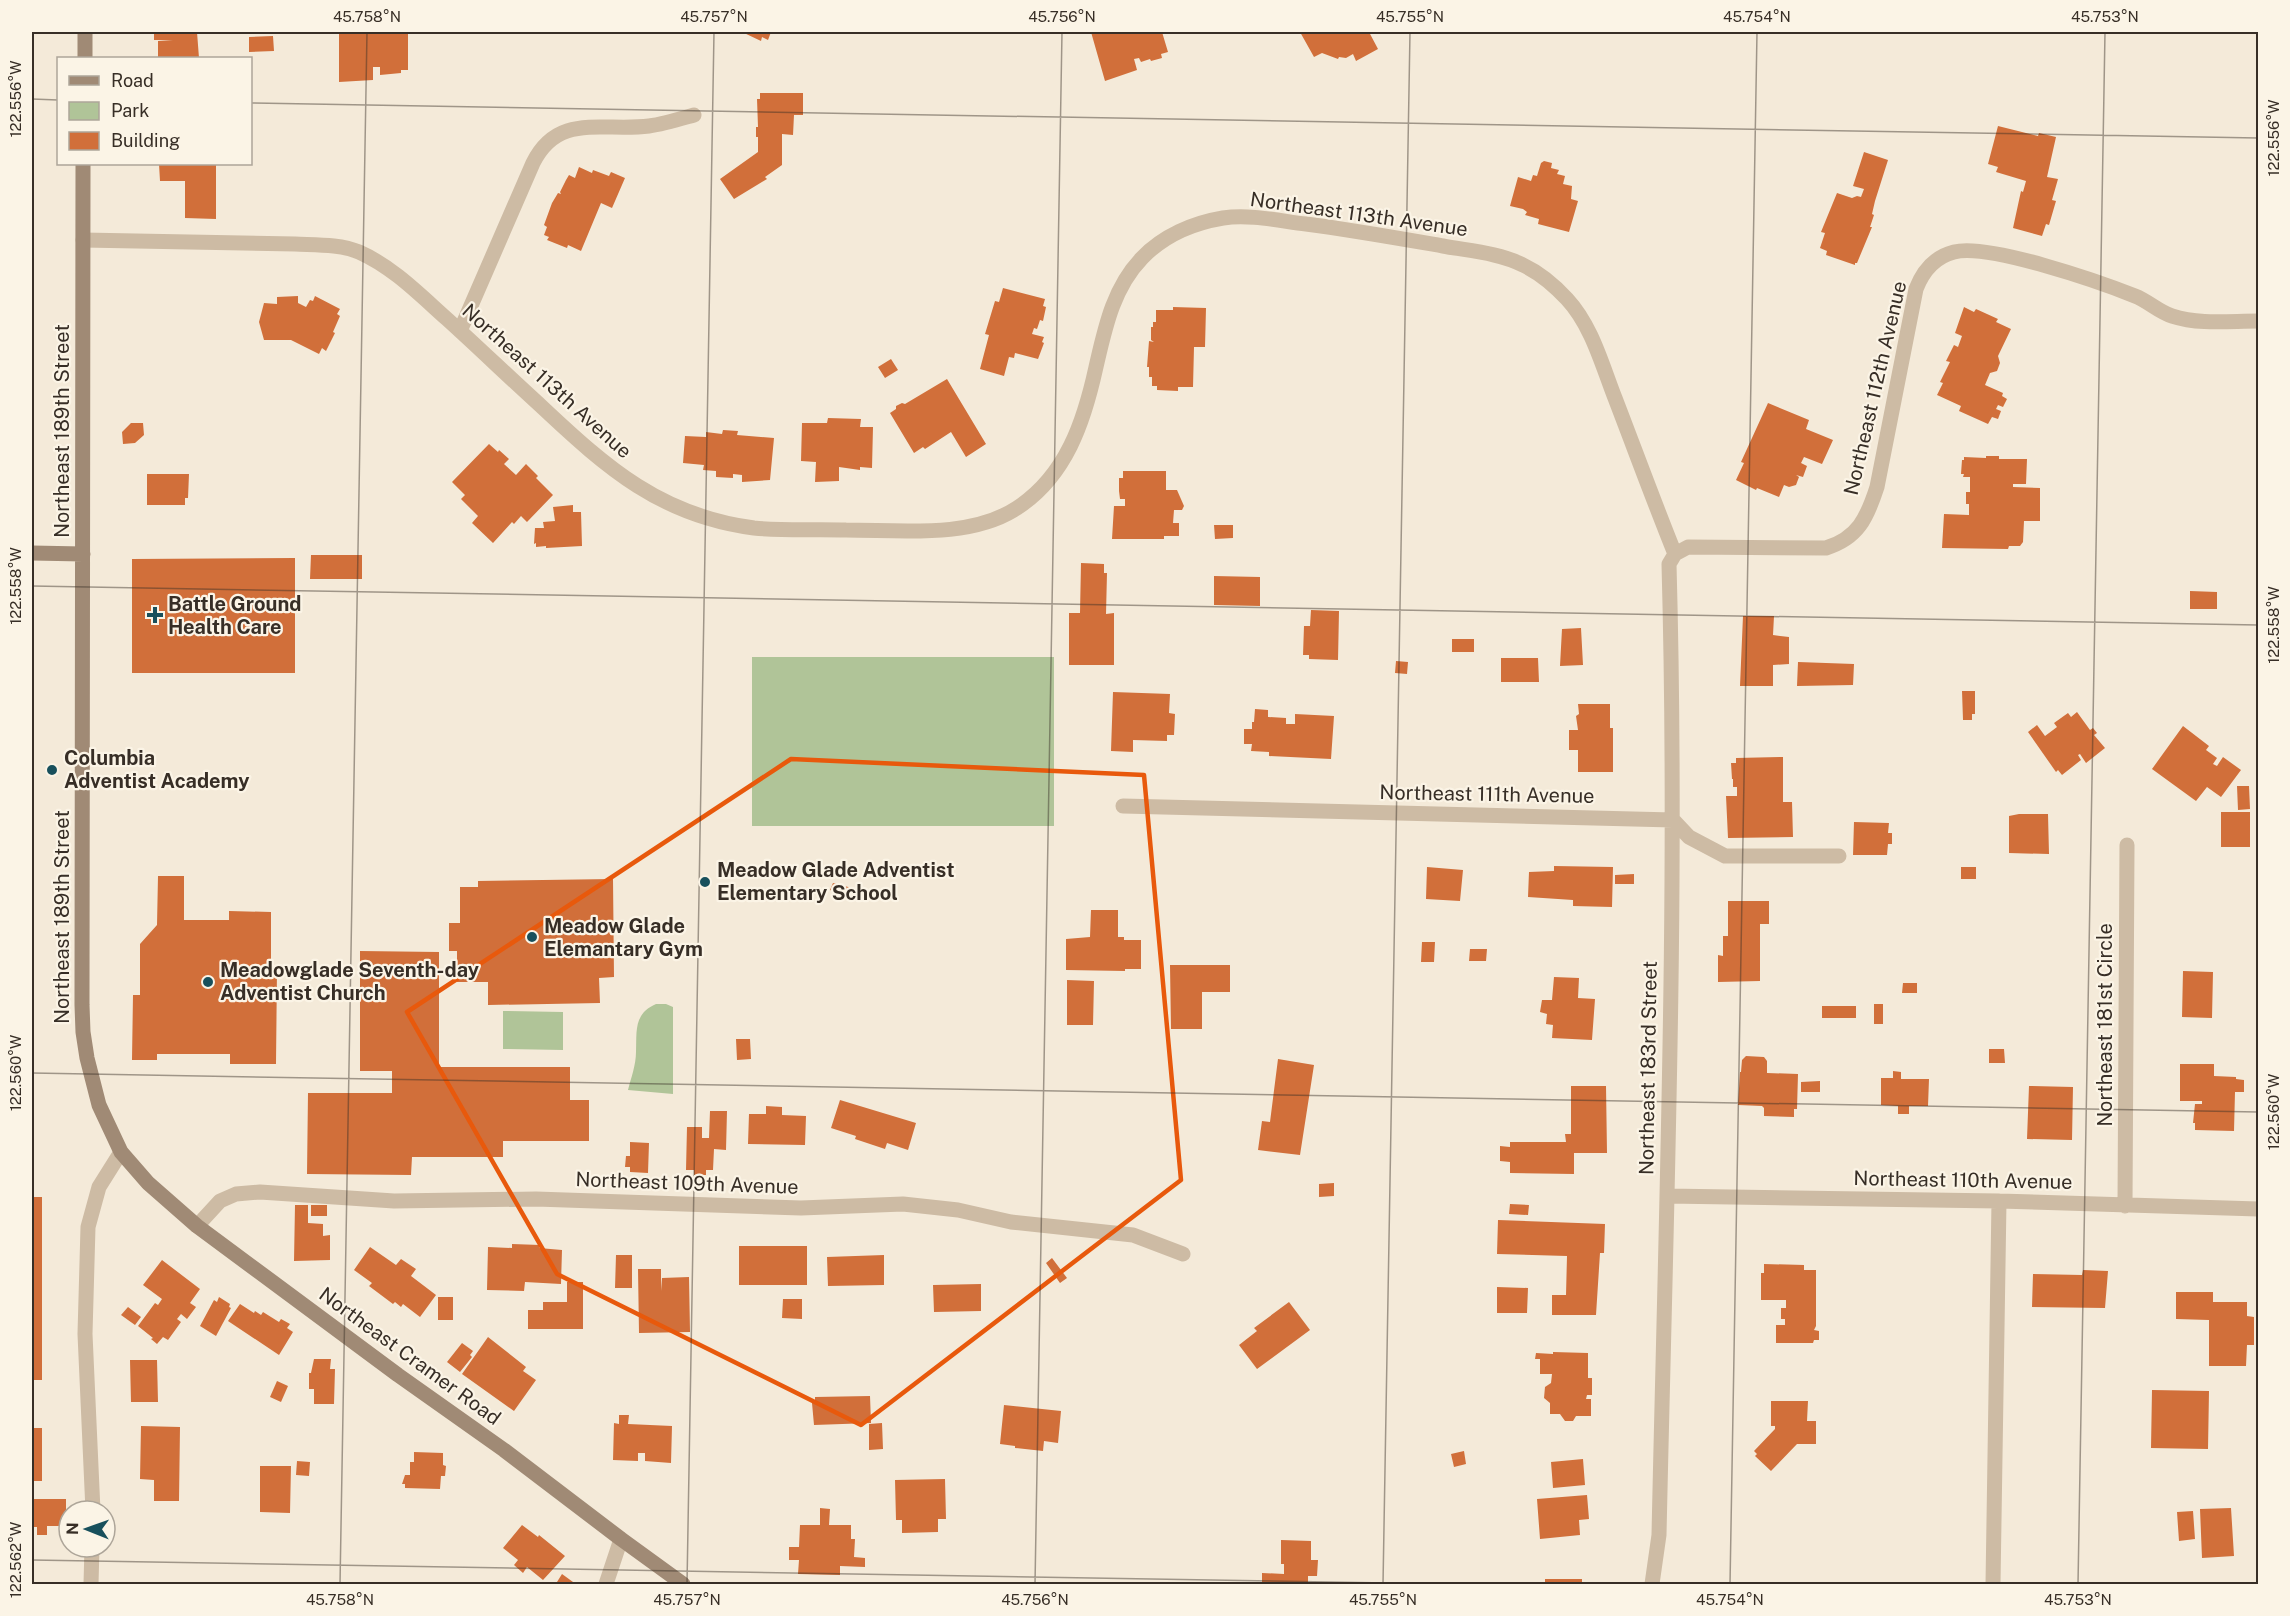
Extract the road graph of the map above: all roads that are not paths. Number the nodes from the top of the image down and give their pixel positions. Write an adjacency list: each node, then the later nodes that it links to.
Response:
1 (85, 32): 2 (street)
2 (84, 57)
3 (694, 115): 7 (street)
4 (84, 165): 5 (street, Northeast 189th Street)
5 (83, 240): 7 (street, Northeast 113th Avenue); 9 (street, Northeast 189th Street)
6 (2259, 321): 10 (street, Northeast 112th Avenue)
7 (460, 331): 10 (street, Northeast 113th Avenue)
8 (32, 553): 9 (street)
9 (83, 554): 15 (street, Northeast 189th Street)
10 (1675, 554): 12 (street, Northeast 183rd Street)
11 (1123, 806): 12 (street, Northeast 111th Avenue)
12 (1673, 820): 14 (street); 16 (street, Northeast 183rd Street)
13 (2127, 844): 18 (street, Northeast 181st Circle)
14 (1839, 856)
15 (121, 1152): 20 (street, Northeast Cramer Road); 22 (street)
16 (1666, 1196): 17 (street, Northeast 110th Avenue); 28 (street, Northeast 183rd Street)
17 (1999, 1201): 18 (street, Northeast 110th Avenue); 29 (street)
18 (2125, 1206): 19 (street, Northeast 110th Avenue)
19 (2259, 1209)
20 (197, 1226): 21 (street, Northeast 109th Avenue); 23 (street, Northeast Cramer Road)
21 (1183, 1254)
22 (92, 1499)
23 (621, 1539): 26 (street); 27 (street, Northeast Cramer Road)
24 (92, 1559): 25 (street)
25 (91, 1584)
26 (606, 1584)
27 (683, 1584)
28 (1652, 1584)
29 (1993, 1584)

